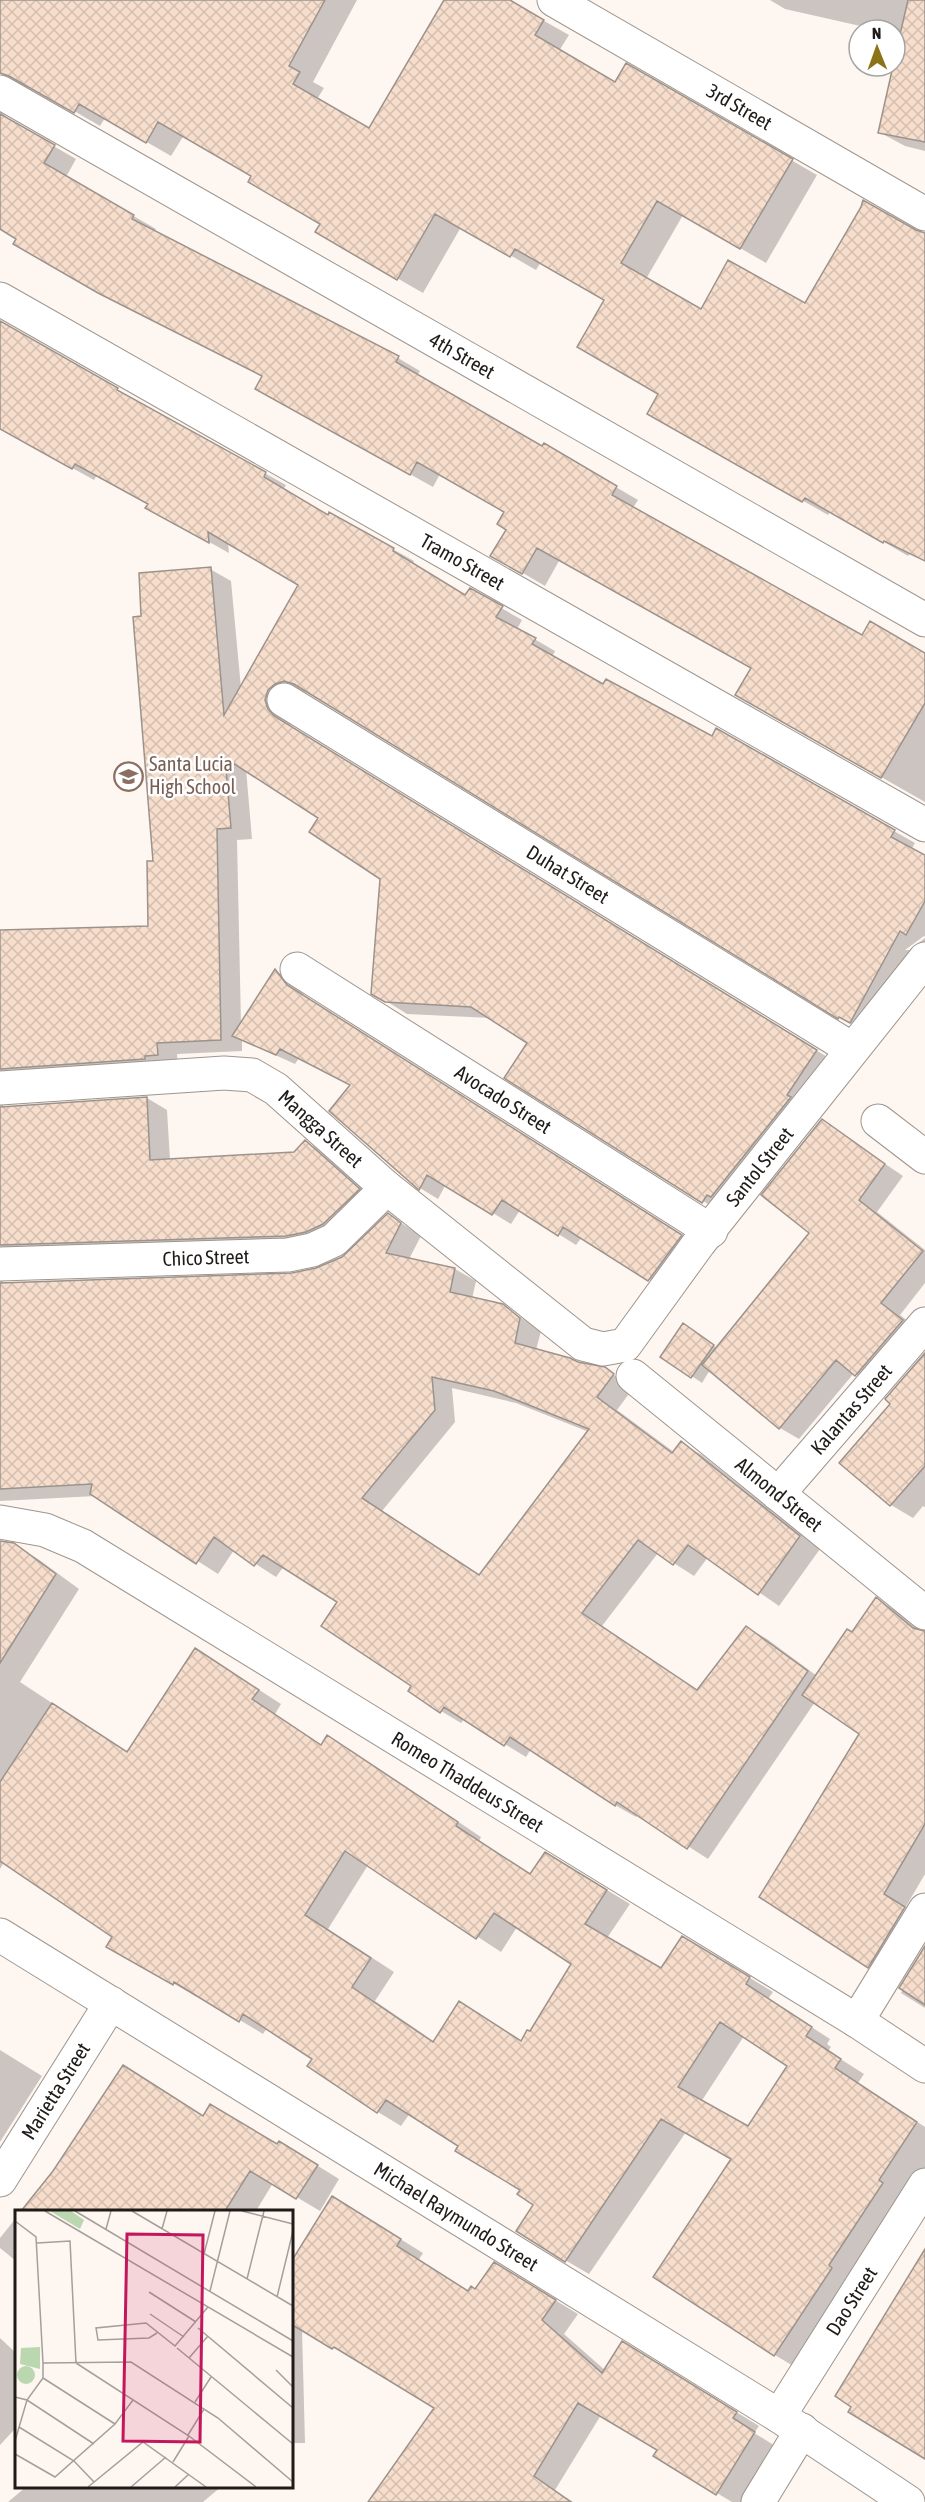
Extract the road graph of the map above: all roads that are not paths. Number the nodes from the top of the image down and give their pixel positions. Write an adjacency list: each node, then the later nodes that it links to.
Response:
1 (554, 0): 3 (street, 3rd Street)
2 (0, 92): 5 (street, 4th Street)
3 (925, 214)
4 (0, 299): 7 (street, Tramo Street)
5 (925, 620)
6 (284, 700): 10 (street, Duhat Street)
7 (925, 825)
8 (925, 958): 10 (street, Santol Street)
9 (297, 969): 15 (street, Avocado Street)
10 (852, 1049): 15 (street, Santol Street)
11 (0, 1088): 14 (street, Mangga Street)
12 (878, 1121): 13 (street)
13 (925, 1157)
14 (387, 1188): 16 (street, Chico Street); 18 (street, Mangga Street)
15 (711, 1231): 18 (street, Santol Street)
16 (0, 1264)
17 (925, 1324): 20 (street, Kalantas Street)
18 (583, 1344)
19 (633, 1376): 20 (street, Almond Street)
20 (778, 1494): 22 (street, Almond Street)
21 (0, 1522): 26 (street, Romeo Thaddeus Street)
22 (925, 1613)
23 (925, 1910): 26 (street)
24 (0, 1935): 25 (street, Michael Raymundo Street)
25 (111, 2003): 28 (street, Marietta Street); 30 (street, Michael Raymundo Street)
26 (857, 2021): 27 (street, Romeo Thaddeus Street)
27 (925, 2066)
28 (0, 2180)
29 (925, 2185): 30 (street, Dao Street)
30 (791, 2423): 31 (street, Dao Street); 32 (street, Michael Raymundo Street)
31 (758, 2502)
32 (908, 2502)

